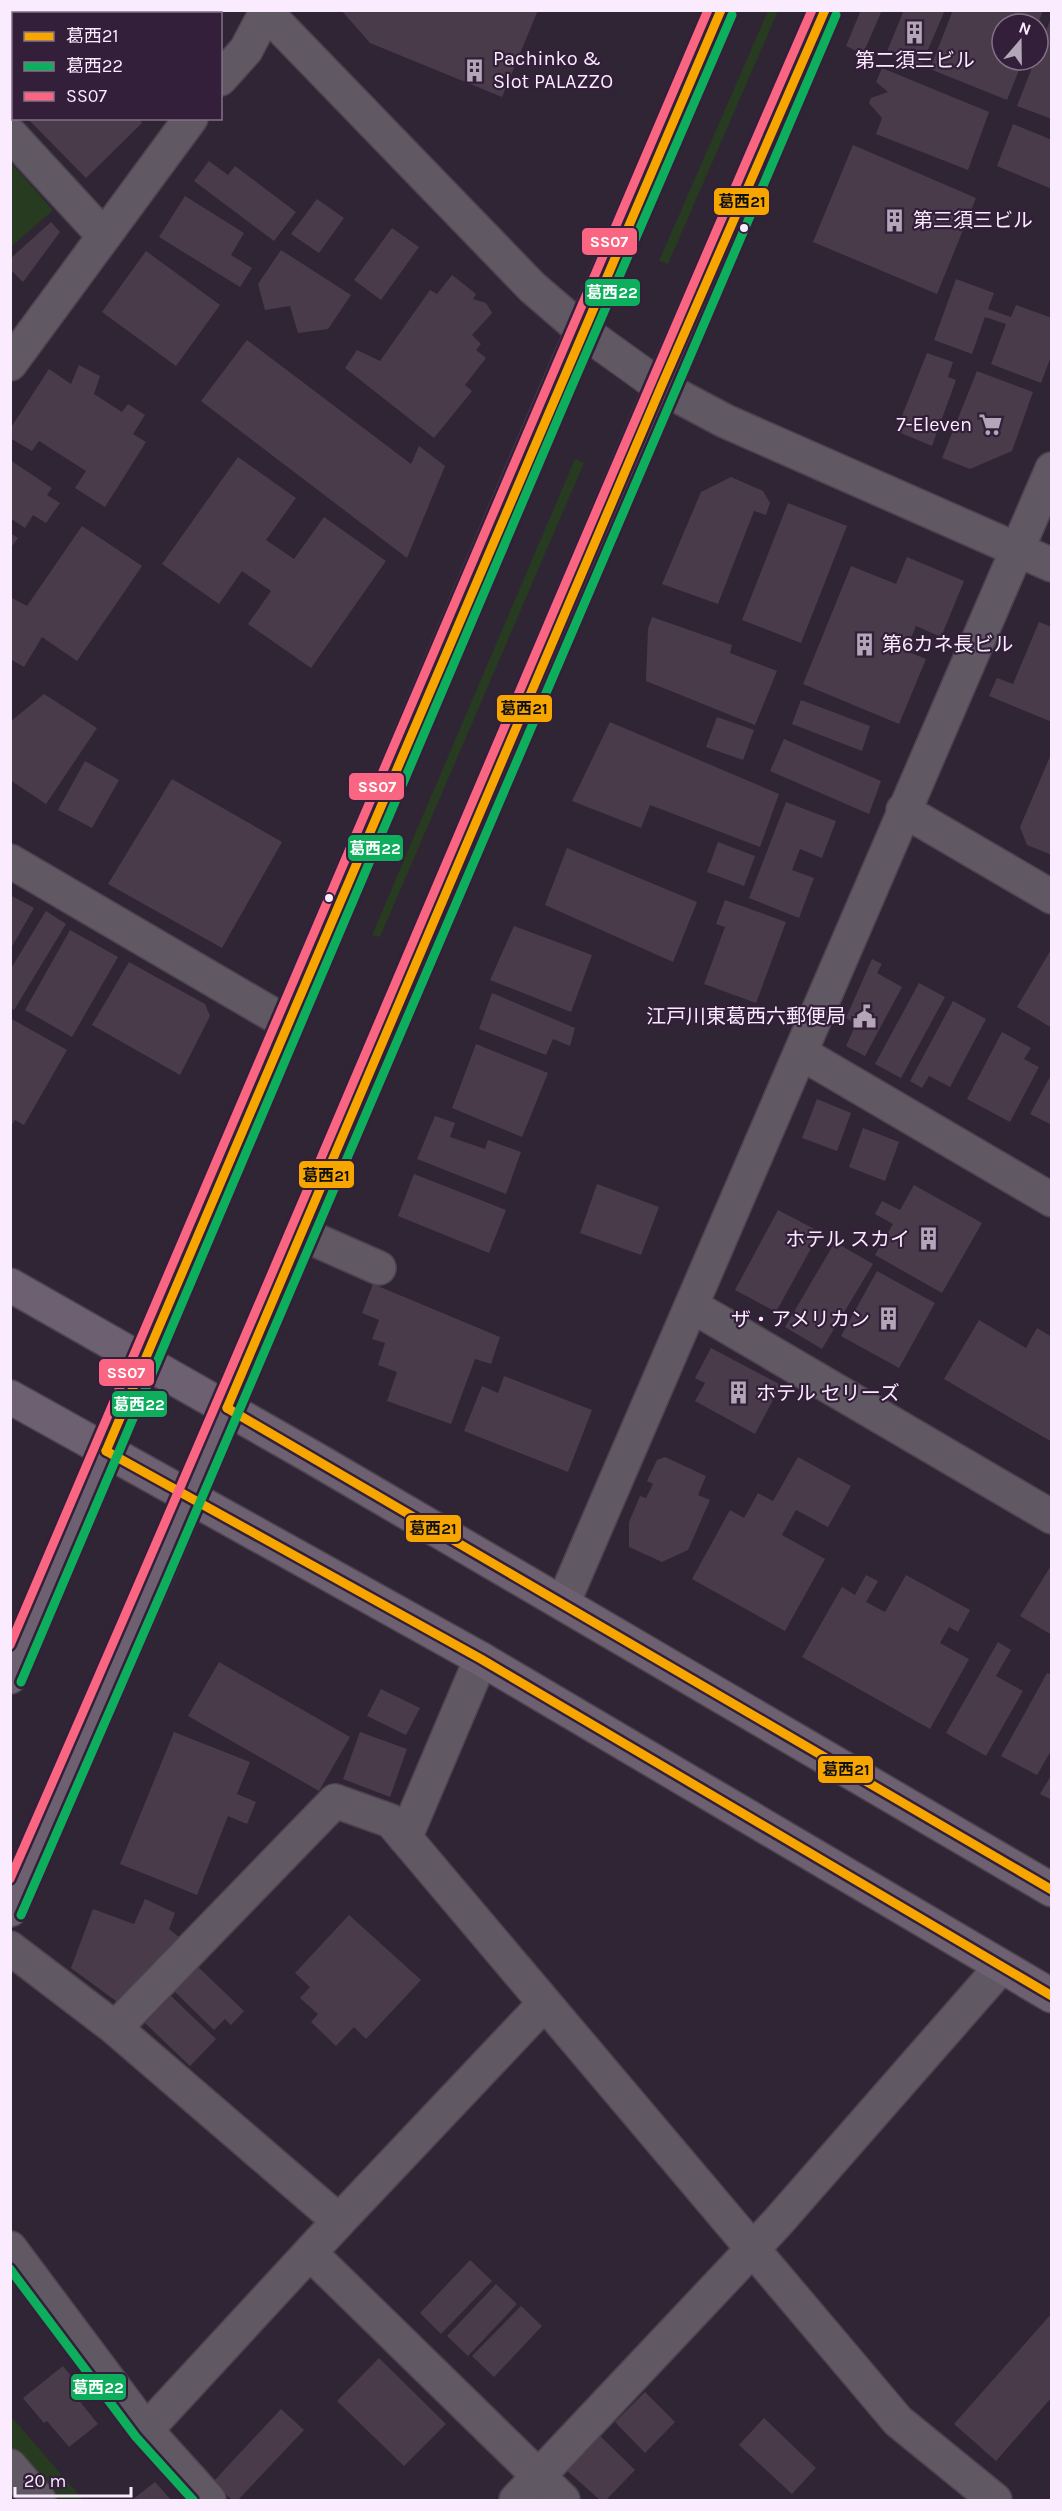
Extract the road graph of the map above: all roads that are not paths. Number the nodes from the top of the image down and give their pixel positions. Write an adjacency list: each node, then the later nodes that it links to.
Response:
1 (721, 10): 8 (main road)
2 (825, 10): 10 (main road)
3 (266, 11): 4 (street); 8 (street)
4 (222, 76)
5 (190, 120): 7 (street)
6 (10, 134): 7 (street)
7 (104, 236): 9 (street)
8 (583, 331): 10 (street); 17 (main road)
9 (10, 364)
10 (661, 387): 12 (street); 20 (main road)
11 (1052, 469): 12 (street)
12 (1016, 549): 13 (street); 14 (street)
13 (1052, 565)
14 (903, 810): 16 (street); 18 (street)
15 (10, 861): 17 (street)
16 (1052, 897)
17 (287, 1023): 24 (main road)
18 (801, 1053): 19 (street); 23 (street)
19 (1052, 1200)
20 (302, 1234): 21 (street); 26 (main road)
21 (379, 1268)
22 (10, 1285): 24 (main road)
23 (692, 1306): 29 (street); 30 (street)
24 (145, 1362): 26 (main road); 27 (main road)
25 (10, 1396): 27 (main road)
26 (227, 1408): 28 (main road); 30 (main road)
27 (106, 1451): 28 (main road); 32 (main road)
28 (190, 1496): 31 (main road); 35 (main road)
29 (1052, 1517)
30 (563, 1604): 34 (main road)
31 (481, 1659): 33 (street); 37 (main road)
32 (10, 1677)
33 (405, 1838): 39 (street); 40 (street)
34 (1052, 1890)
35 (10, 1910)
36 (10, 1948): 40 (street)
37 (1001, 1967): 38 (main road); 43 (street)
38 (1052, 1996)
39 (544, 2004): 41 (street); 43 (street)
40 (114, 2028): 41 (street)
41 (339, 2221): 44 (street)
42 (10, 2248): 45 (street)
43 (753, 2250): 47 (street); 52 (street)
44 (310, 2253): 45 (street); 47 (street)
45 (146, 2430): 49 (street)
46 (10, 2466): 48 (street)
47 (538, 2477): 50 (street); 51 (street)
48 (39, 2500)
49 (209, 2500)
50 (516, 2500)
51 (563, 2500)
52 (996, 2500)

